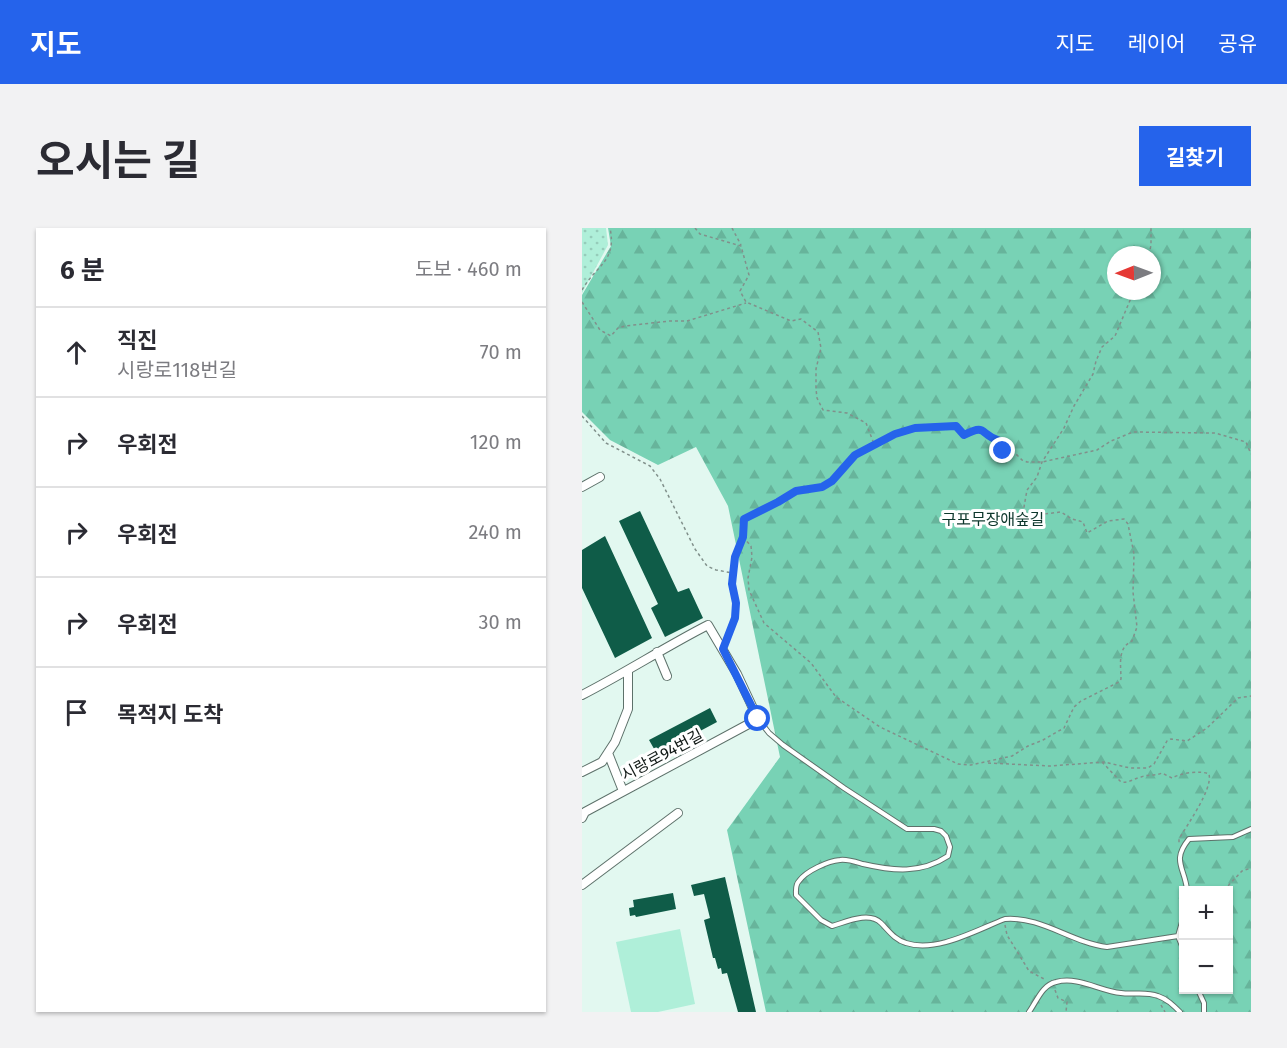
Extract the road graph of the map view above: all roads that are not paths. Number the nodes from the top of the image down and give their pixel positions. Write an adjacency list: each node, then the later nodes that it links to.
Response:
1 (600, 477): 2 (street)
2 (582, 487)
3 (657, 651): 4 (street); 5 (street); 7 (street)
4 (628, 672): 6 (street); 8 (street)
5 (667, 676)
6 (582, 695)
7 (758, 719): 10 (street, 시랑로94번길); 17 (lane)
8 (608, 753): 9 (street); 10 (street)
9 (582, 772)
10 (623, 791): 12 (street, 시랑로94번길)
11 (678, 813): 14 (street)
12 (582, 818)
13 (1251, 829): 15 (lane)
14 (582, 885)
15 (1186, 886)
16 (1179, 932): 17 (lane)
17 (1178, 936): 18 (lane)
18 (1180, 940)
19 (1200, 994): 22 (lane)
20 (1029, 1012): 21 (lane)
21 (1180, 1012)
22 (1204, 1012)

